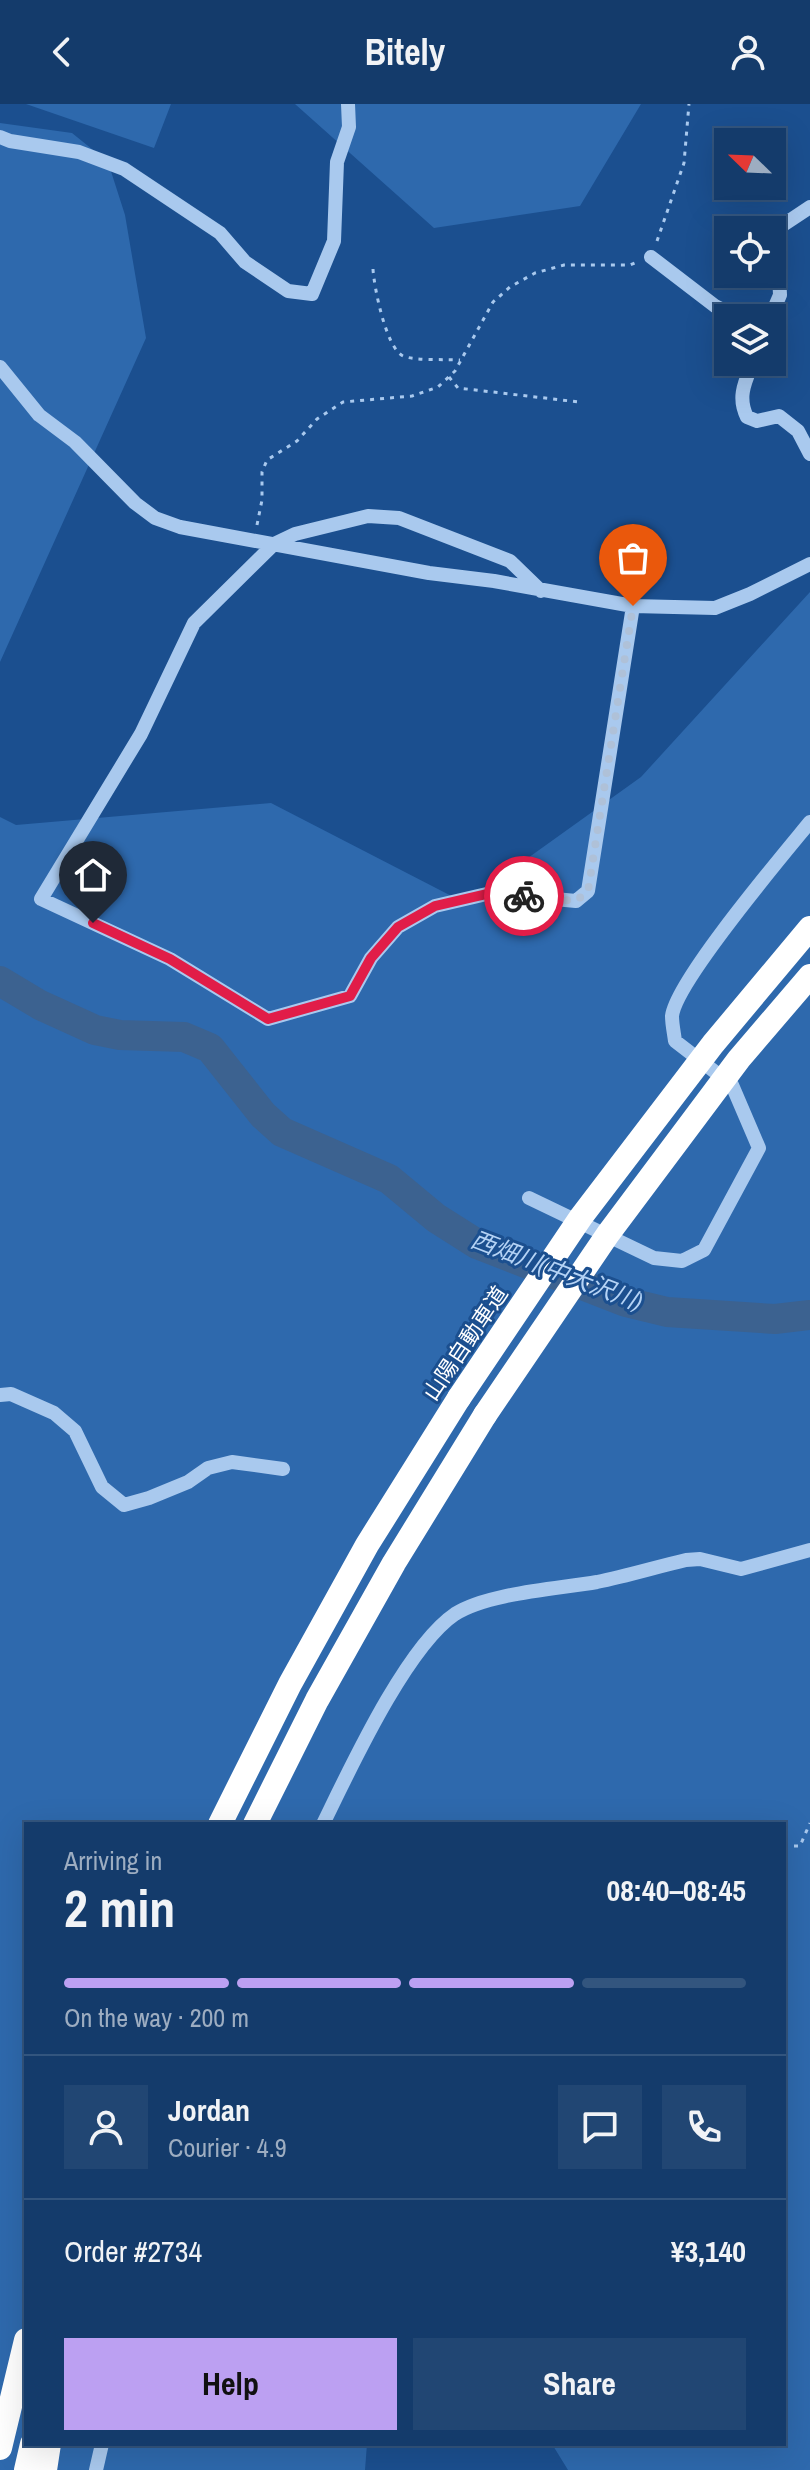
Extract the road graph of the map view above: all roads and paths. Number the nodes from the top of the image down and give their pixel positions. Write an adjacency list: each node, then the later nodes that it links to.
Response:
1 (348, 104): 3 (street)
2 (689, 104): 5 (path)
3 (0, 137)
4 (810, 207): 7 (street)
5 (651, 257): 8 (street); 9 (path)
6 (373, 269): 9 (path)
7 (776, 304)
8 (714, 305)
9 (462, 360): 12 (path)
10 (0, 367): 15 (street)
11 (747, 376): 14 (street)
12 (449, 377): 13 (path); 15 (path)
13 (579, 402)
14 (810, 454)
15 (255, 541): 16 (street)
16 (274, 544): 18 (street); 18 (street); 19 (street)
17 (810, 564): 19 (street)
18 (541, 591): 19 (street)
19 (633, 606)
20 (810, 822): 23 (street)
21 (810, 928): 27 (highway, 山陽自動車道, bridge)
22 (810, 976): 28 (highway, bridge)
23 (529, 1198)
24 (0, 1395): 25 (street)
25 (283, 1469)
26 (810, 1550): 29 (street)
27 (221, 1822)
28 (256, 1822)
29 (324, 1822)
30 (810, 1823): 31 (path)
31 (786, 1846)
32 (24, 2332): 34 (highway)
33 (24, 2348): 38 (highway)
34 (0, 2405)
35 (32, 2446): 39 (highway)
36 (49, 2446): 40 (highway)
37 (102, 2446): 41 (street)
38 (0, 2448)
39 (26, 2470)
40 (45, 2470)
41 (96, 2470)

